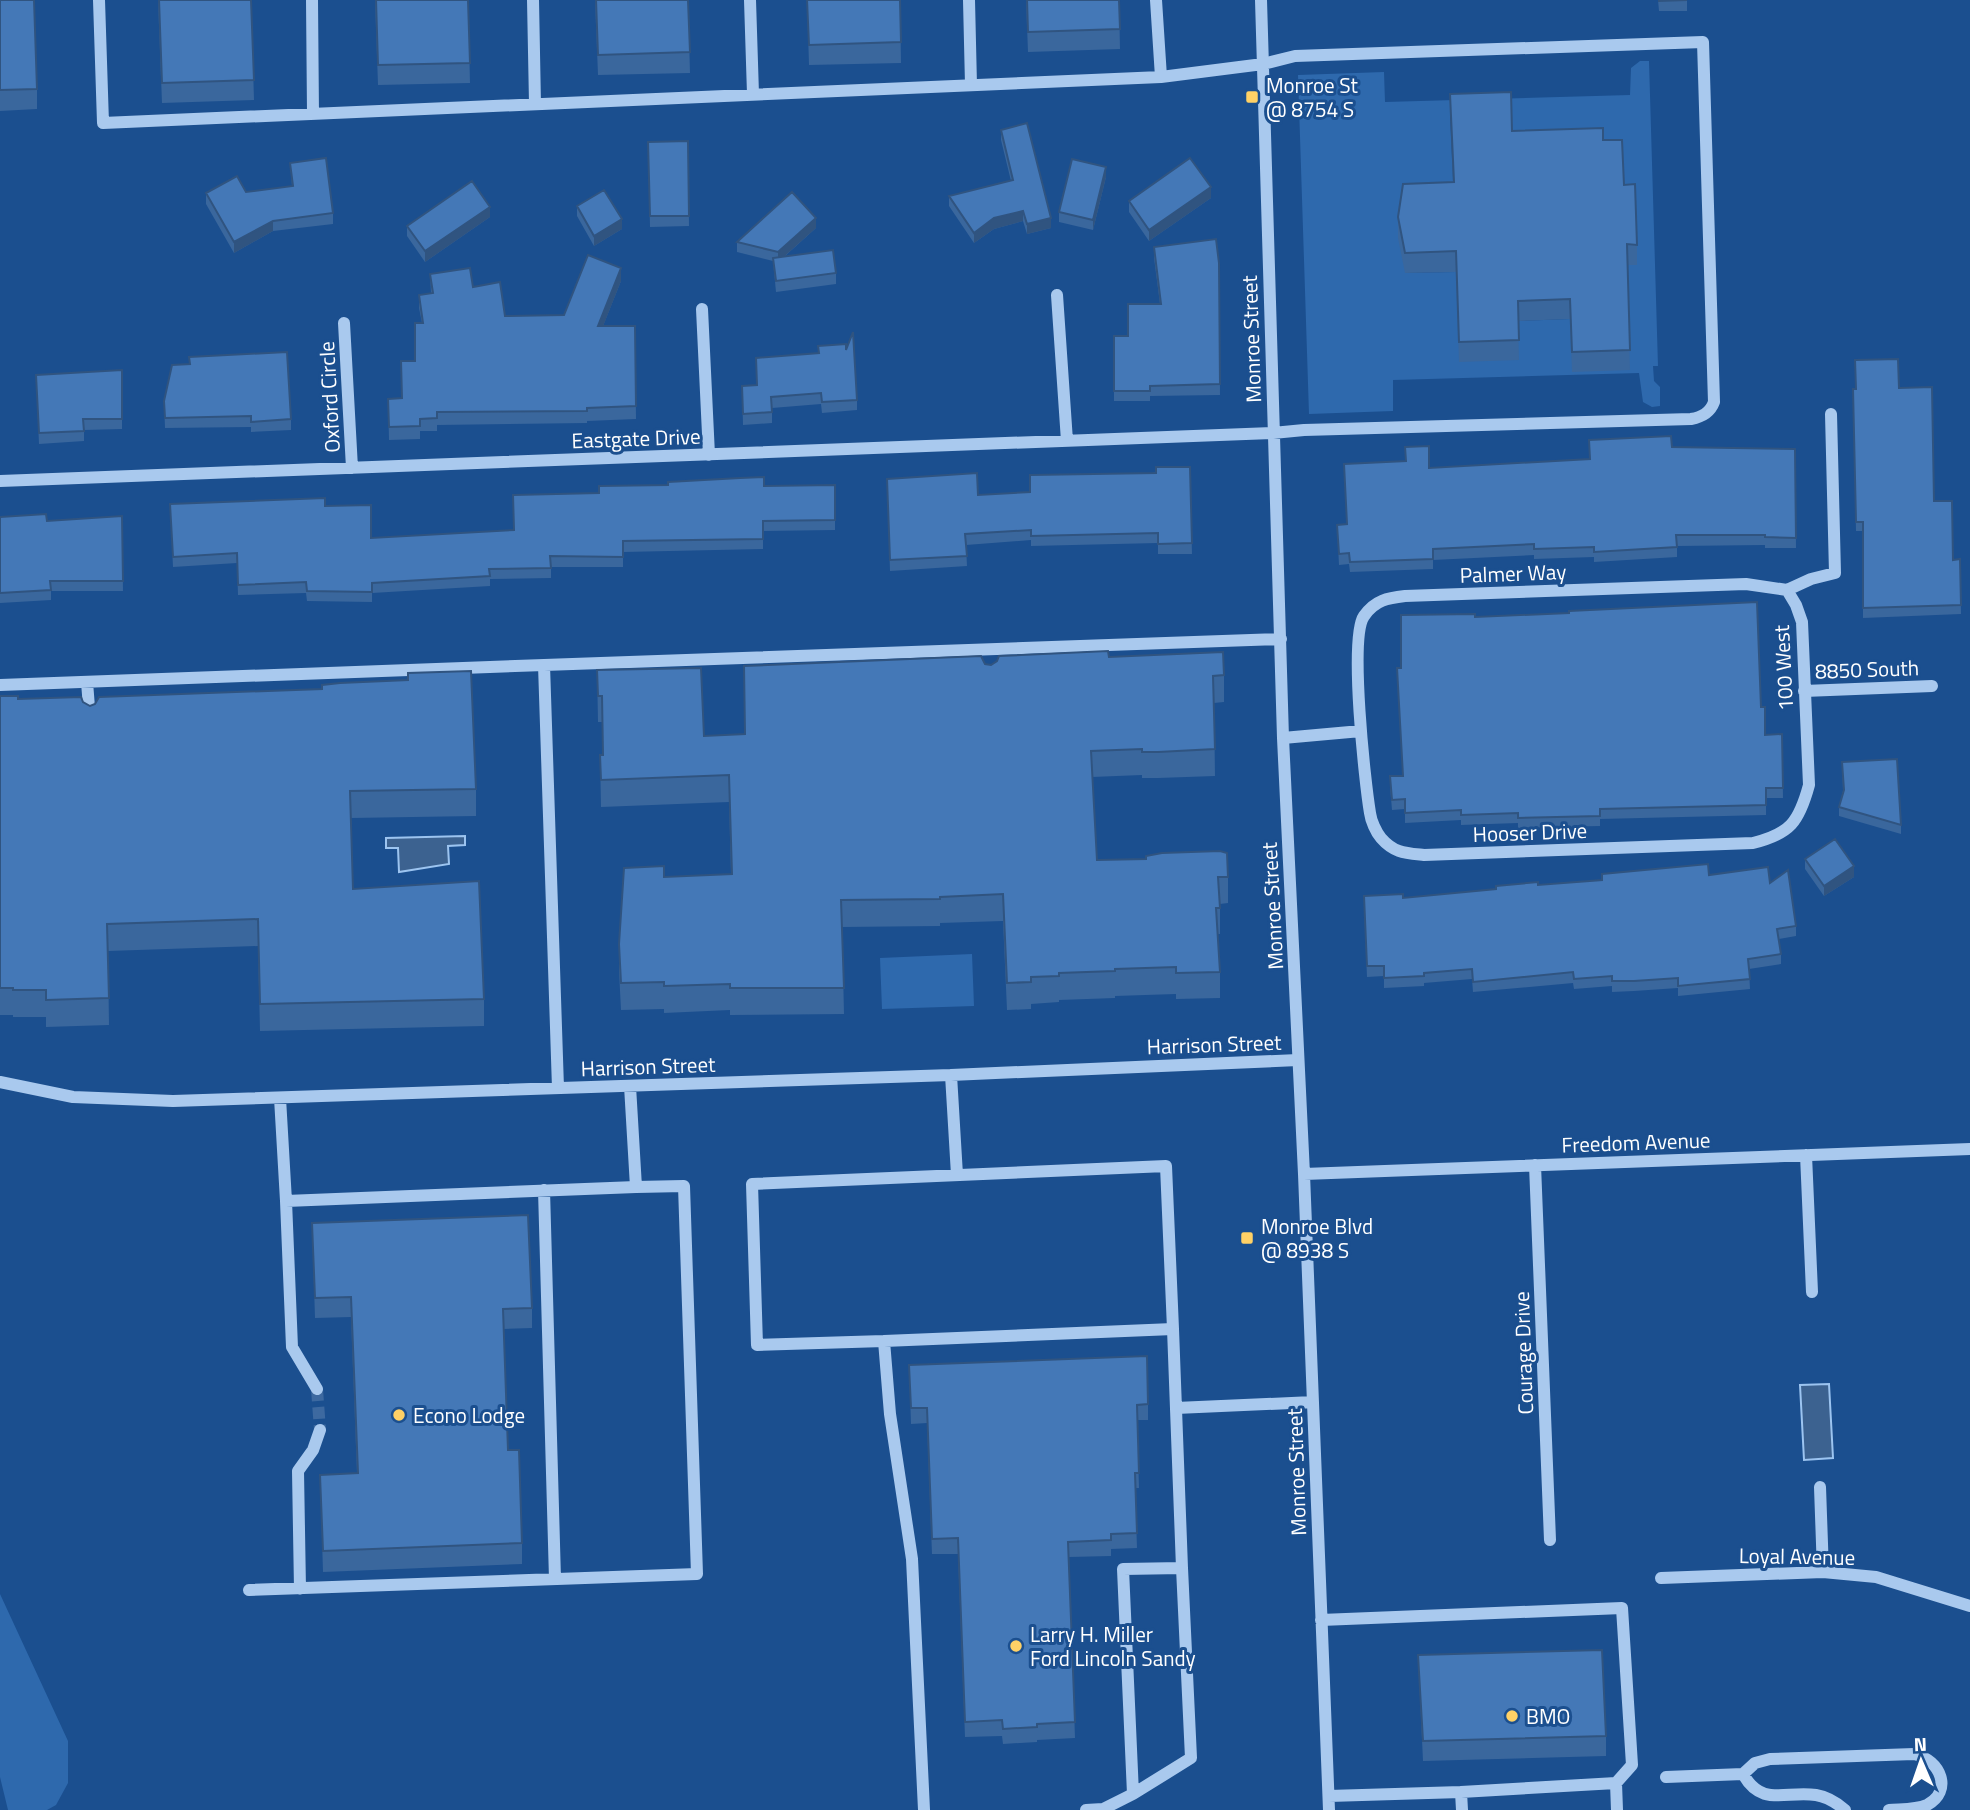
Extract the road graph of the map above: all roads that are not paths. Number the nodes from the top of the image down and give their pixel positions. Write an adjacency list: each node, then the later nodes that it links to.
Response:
1 (99, 0): 13 (street)
2 (312, 0): 13 (street)
3 (533, 0): 12 (street)
4 (750, 0): 11 (street)
5 (969, 0): 10 (street)
6 (1156, 0): 9 (street)
7 (1261, 0): 8 (street, Monroe Street)
8 (1263, 64): 9 (street); 18 (street, Monroe Street); 18 (street, Eastgate Drive)
9 (1161, 77): 10 (street)
10 (971, 85): 11 (street)
11 (753, 94): 12 (street)
12 (535, 104): 13 (street)
13 (313, 114)
14 (1057, 295): 19 (street)
15 (702, 309): 20 (street)
16 (344, 323): 21 (street, Oxford Circle)
17 (1831, 414): 23 (street)
18 (1273, 433): 19 (street, Eastgate Drive); 24 (street, Monroe Street)
19 (1067, 441): 20 (street, Eastgate Drive)
20 (709, 455): 21 (street, Eastgate Drive)
21 (352, 468): 22 (street, Eastgate Drive)
22 (0, 481)
23 (1787, 590): 29 (street, 100 West); 31 (street, Palmer Way)
24 (1281, 639): 25 (street); 32 (street, Monroe Street)
25 (544, 665): 26 (street); 38 (street)
26 (87, 682): 27 (street); 30 (street)
27 (0, 685)
28 (1932, 686): 29 (street, 8850 South)
29 (1804, 691): 33 (street, 100 West)
30 (90, 724)
31 (1361, 731): 32 (street); 33 (street, Hooser Drive)
32 (1283, 738): 34 (street, Monroe Street)
33 (1791, 827)
34 (1298, 1060): 35 (street, Harrison Street); 44 (street, Monroe Street)
35 (951, 1074): 37 (street, Harrison Street); 43 (street)
36 (0, 1082): 39 (street, Harrison Street)
37 (630, 1086): 38 (street, Harrison Street); 45 (street)
38 (558, 1088): 39 (street, Harrison Street)
39 (280, 1098): 47 (street)
40 (1970, 1149): 41 (street, Freedom Avenue)
41 (1806, 1155): 42 (street, Freedom Avenue); 48 (street)
42 (1535, 1165): 44 (street, Freedom Avenue); 56 (street, Courage Drive)
43 (957, 1174): 49 (street); 50 (street)
44 (1304, 1174): 52 (street, Monroe Street)
45 (636, 1187): 46 (street); 60 (street)
46 (544, 1191): 47 (street); 60 (street)
47 (286, 1200): 51 (street)
48 (1812, 1292)
49 (1173, 1329): 50 (street); 53 (street)
50 (884, 1341): 71 (street)
51 (317, 1389)
52 (1312, 1402): 53 (street); 64 (street, Monroe Street)
53 (1176, 1408): 57 (street)
54 (320, 1430): 61 (street)
55 (1820, 1487): 58 (street)
56 (1550, 1540)
57 (1182, 1568): 69 (street); 69 (street)
58 (1823, 1572): 59 (street, Loyal Avenue); 63 (street, Loyal Avenue)
59 (1661, 1578)
60 (555, 1579): 61 (street)
61 (300, 1588): 62 (street)
62 (249, 1590)
63 (1970, 1606)
64 (1321, 1620): 67 (street); 70 (street, Monroe Street)
65 (1743, 1774): 66 (street); 76 (street); 77 (street)
66 (1666, 1777)
67 (1616, 1783): 68 (street); 75 (street)
68 (1461, 1792): 70 (street); 74 (street)
69 (1133, 1794): 72 (street)
70 (1329, 1796): 73 (street, Monroe Street)
71 (924, 1810)
72 (1086, 1810)
73 (1329, 1810)
74 (1462, 1810)
75 (1617, 1810)
76 (1845, 1810)
77 (1889, 1810)

